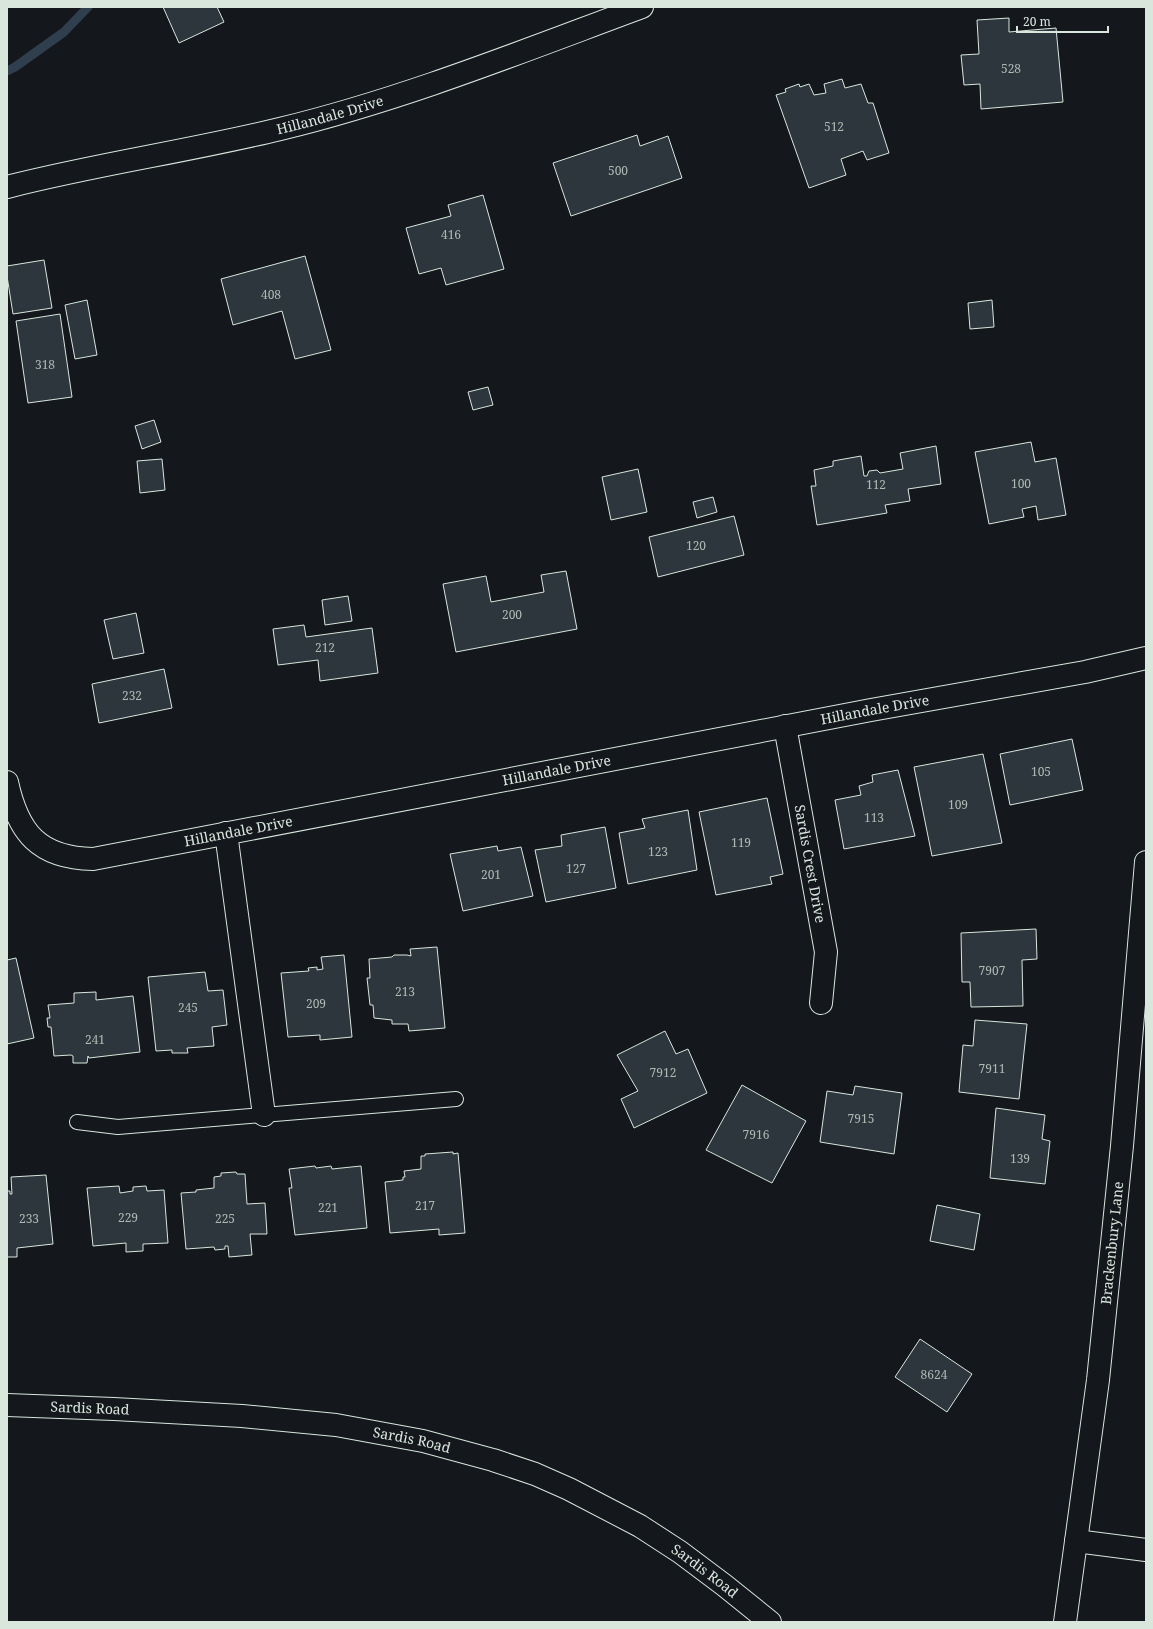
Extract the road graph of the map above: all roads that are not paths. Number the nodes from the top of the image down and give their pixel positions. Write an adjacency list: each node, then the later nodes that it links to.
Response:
1 (642, 7): 2 (street, Hillandale Drive)
2 (7, 187)
3 (1146, 658): 4 (street, Hillandale Drive)
4 (785, 726): 6 (street, Hillandale Drive); 8 (street, Sardis Crest Drive)
5 (7, 782): 6 (street, Hillandale Drive)
6 (226, 833): 10 (street)
7 (1146, 862): 13 (street, Brackenbury Lane)
8 (821, 1003)
9 (456, 1100): 10 (lane)
10 (264, 1115): 11 (lane)
11 (77, 1122)
12 (7, 1405): 15 (street, Sardis Road)
13 (1076, 1541): 14 (street); 16 (street, Brackenbury Lane)
14 (1146, 1550)
15 (770, 1622)
16 (1065, 1622)

